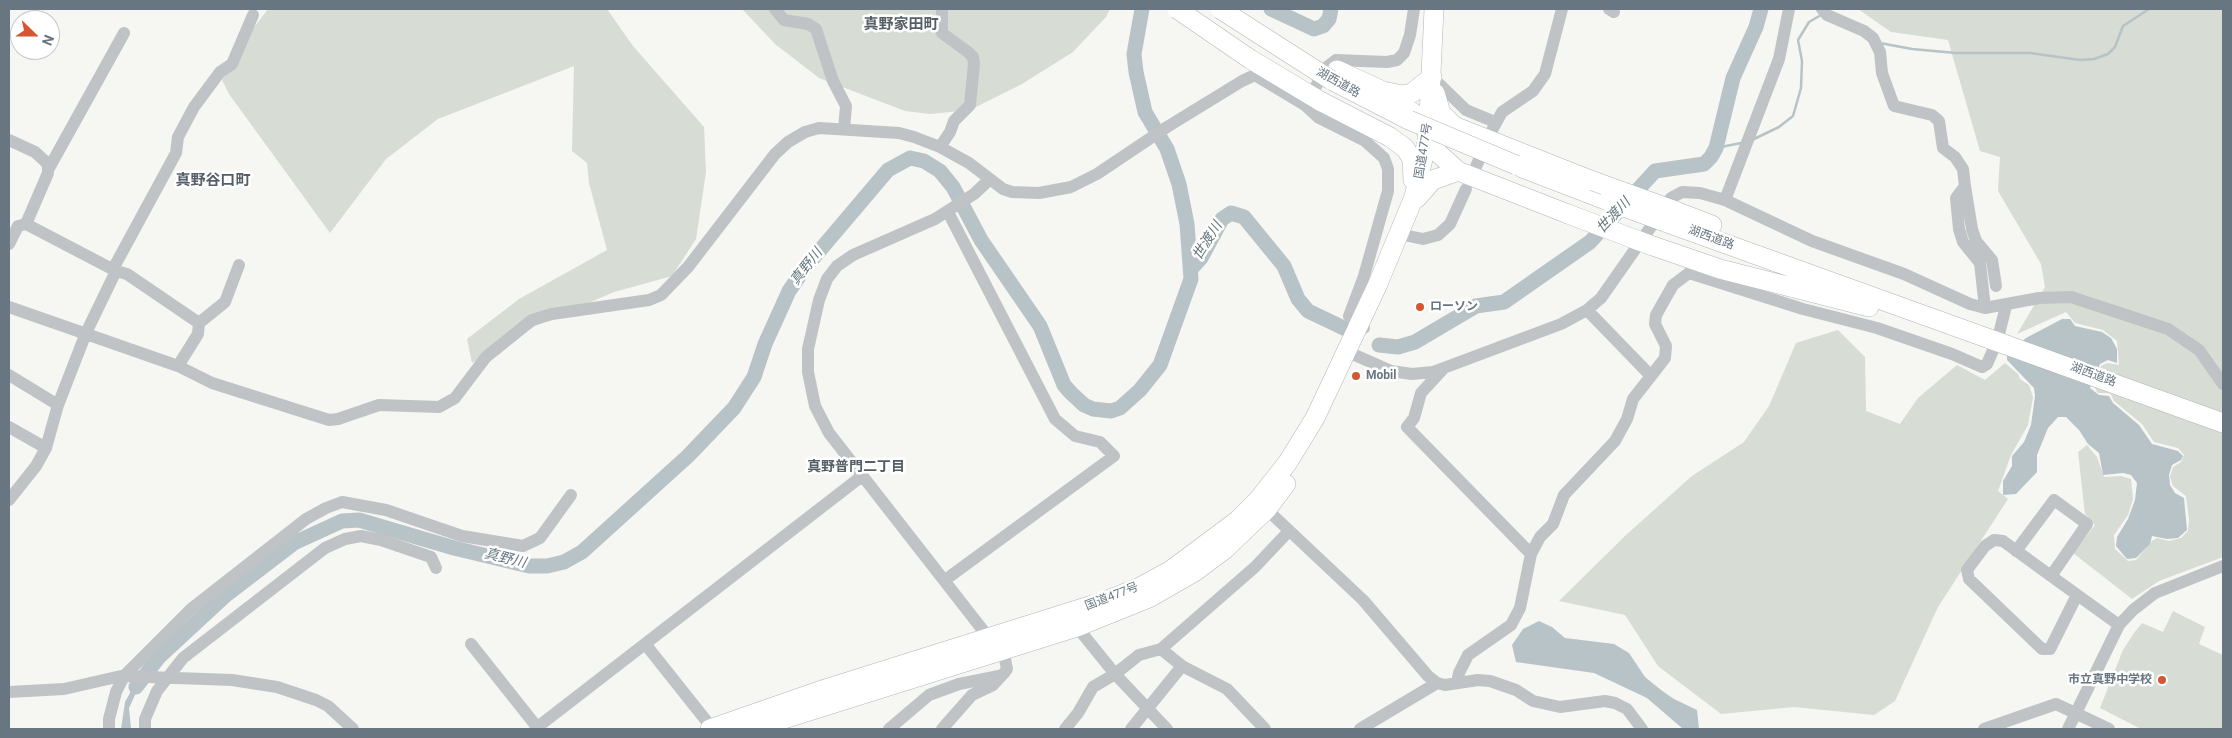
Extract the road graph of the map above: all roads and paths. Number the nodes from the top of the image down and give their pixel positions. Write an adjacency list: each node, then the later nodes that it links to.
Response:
1 (775, 9): 18 (street)
2 (942, 9): 23 (street)
3 (1177, 9): 16 (highway, bridge)
4 (1220, 9): 13 (highway, 湖西道路, bridge)
5 (1242, 9): 13 (highway)
6 (1414, 9): 16 (street)
7 (1434, 9): 14 (highway, 国道477号)
8 (1562, 9): 20 (street)
9 (1789, 9): 29 (street)
10 (1822, 9): 27 (street)
11 (253, 14): 36 (street)
12 (124, 33): 24 (street)
13 (1334, 75): 15 (highway); 17 (highway, 湖西道路)
14 (1432, 76): 15 (highway); 17 (highway, 国道477号); 19 (highway); 20 (street)
15 (1383, 91): 17 (highway)
16 (1313, 103): 21 (highway); 26 (street); 43 (street)
17 (1423, 124): 19 (highway); 21 (highway); 25 (highway); 31 (highway, 湖西道路, bridge); 33 (highway, 国道477号)
18 (844, 129): 23 (street); 47 (street)
19 (1464, 132): 31 (highway, bridge)
20 (1490, 134): 25 (street)
21 (1390, 137): 33 (highway)
22 (9, 140): 24 (street)
23 (940, 147): 26 (street)
24 (48, 170): 32 (street)
25 (1466, 170): 33 (highway); 45 (highway, bridge)
26 (988, 180): 30 (street)
27 (1965, 186): 37 (street); 40 (street)
28 (1466, 189): 33 (street)
29 (1724, 200): 40 (street); 41 (street)
30 (950, 210): 56 (street); 66 (street)
31 (1669, 216): 45 (highway, 湖西道路)
32 (18, 223): 34 (street); 36 (street)
33 (1402, 226): 43 (highway, 国道477号)
34 (9, 244)
35 (239, 265): 42 (street)
36 (114, 270): 42 (street); 44 (street)
37 (1996, 286)
38 (2006, 306): 40 (street); 45 (street); 51 (street)
39 (9, 307): 44 (street)
40 (1985, 308)
41 (1587, 310): 48 (street); 50 (street)
42 (199, 322): 47 (street)
43 (1362, 327): 46 (highway, 国道477号); 59 (highway, 国道477号)
44 (86, 333): 47 (street); 52 (street)
45 (1994, 340): 50 (street); 53 (highway, 湖西道路)
46 (1357, 356): 48 (street); 59 (highway, 国道477号)
47 (178, 366)
48 (1444, 368): 62 (street)
49 (9, 375): 52 (street)
50 (1651, 376): 62 (street)
51 (2223, 384)
52 (58, 405): 55 (street)
53 (2223, 423)
54 (9, 427): 55 (street)
55 (46, 448): 58 (street)
56 (862, 476): 66 (street); 72 (street)
57 (571, 496): 77 (street)
58 (9, 500)
59 (1262, 505): 60 (street); 69 (highway, 国道477号); 71 (highway, 国道477号)
60 (1289, 531): 73 (street); 79 (street)
61 (2016, 551): 65 (street); 65 (street); 67 (street)
62 (1531, 554): 80 (street)
63 (2223, 566): 68 (street)
64 (436, 568): 78 (street)
65 (2051, 576): 67 (street)
66 (945, 580): 71 (street)
67 (2077, 595): 68 (street)
68 (2118, 625): 83 (street)
69 (1077, 626): 71 (highway, 国道477号); 75 (street)
70 (471, 644): 85 (street)
71 (996, 644): 76 (street); 89 (highway, 国道477号); 90 (highway, 国道477号)
72 (646, 645): 85 (street); 89 (street)
73 (1161, 649): 74 (street); 75 (street)
74 (1182, 666): 82 (street); 96 (street)
75 (1115, 674): 82 (street); 93 (street)
76 (1001, 675): 91 (street); 92 (street)
77 (127, 676): 78 (street); 81 (street); 86 (street)
78 (165, 678): 87 (street); 88 (street)
79 (1437, 683): 80 (street); 97 (street)
80 (1457, 683): 98 (street)
81 (9, 692)
82 (1146, 708): 94 (street); 95 (street)
83 (2075, 714): 84 (street); 100 (street); 101 (street)
84 (2018, 724): 99 (street)
85 (536, 728)
86 (109, 729)
87 (145, 729)
88 (353, 729)
89 (711, 729)
90 (752, 729)
91 (889, 729)
92 (942, 729)
93 (1065, 729)
94 (1131, 729)
95 (1167, 729)
96 (1265, 729)
97 (1360, 729)
98 (1642, 729)
99 (1984, 729)
100 (2068, 729)
101 (2109, 729)

